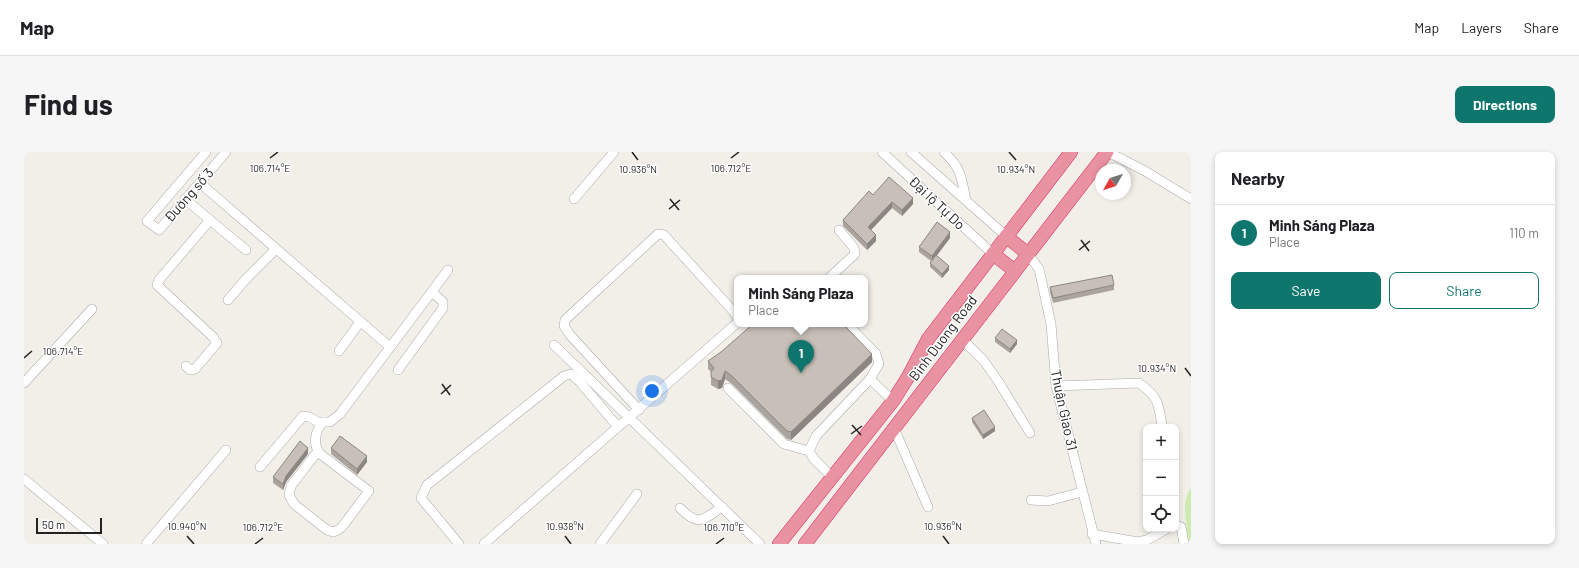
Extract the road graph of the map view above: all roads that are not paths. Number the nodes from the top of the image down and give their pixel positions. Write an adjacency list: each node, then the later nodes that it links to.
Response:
1 (206, 152): 12 (street, Đường số 3)
2 (226, 152): 11 (street, Đường số 3)
3 (614, 152): 13 (street)
4 (882, 152): 21 (street, Đại lộ Tự Do)
5 (911, 152): 15 (street, Đại lộ Tự Do)
6 (937, 152): 10 (street)
7 (944, 152): 10 (street)
8 (1071, 152): 18 (highway, Binh Duong Road)
9 (1107, 152): 14 (street); 22 (highway, Binh Duong Road)
10 (959, 171): 15 (street)
11 (200, 183): 12 (street, Đường số 3); 19 (street)
12 (185, 199): 16 (street)
13 (574, 199)
14 (1191, 199)
15 (966, 200): 18 (street, Đại lộ Tự Do)
16 (210, 220): 20 (street); 37 (street)
17 (839, 230): 25 (street)
18 (1006, 236): 21 (highway, Binh Duong Road); 22 (highway)
19 (276, 249): 27 (street); 30 (street)
20 (246, 250)
21 (993, 254): 24 (highway); 43 (highway, Binh Duong Road)
22 (1028, 254): 24 (highway, Binh Duong Road); 41 (street, Thuận Giao 31)
23 (448, 270): 26 (street)
24 (1015, 270): 33 (highway, Binh Duong Road)
25 (832, 275)
26 (432, 292): 35 (street); 38 (street)
27 (228, 300)
28 (92, 309): 40 (street)
29 (734, 312): 44 (street)
30 (360, 322): 35 (street); 36 (street)
31 (734, 327): 44 (street)
32 (850, 327): 39 (street)
33 (962, 339): 49 (highway, Binh Duong Road); 50 (street)
34 (554, 345): 45 (street)
35 (390, 347): 46 (street)
36 (339, 351)
37 (186, 366)
38 (398, 370)
39 (870, 379): 43 (street); 53 (street)
40 (24, 382)
41 (1056, 386): 47 (street); 57 (street, Thuận Giao 31)
42 (728, 388): 53 (street)
43 (893, 401): 55 (highway, Binh Duong Road)
44 (639, 410): 45 (street)
45 (629, 418): 48 (street); 60 (street)
46 (323, 422): 52 (street); 54 (street)
47 (1162, 424)
48 (618, 427): 68 (street); 69 (street)
49 (894, 428): 61 (street); 73 (highway, Binh Duong Road)
50 (1030, 433)
51 (226, 450): 67 (street)
52 (318, 451): 52 (street)
53 (809, 451): 55 (street)
54 (260, 467)
55 (832, 477): 72 (highway, Binh Duong Road)
56 (24, 479): 66 (street)
57 (1082, 492): 59 (street); 65 (street, Thuận Giao 31)
58 (637, 494): 70 (street)
59 (1031, 500)
60 (722, 507): 62 (street); 71 (street)
61 (928, 507)
62 (680, 508)
63 (1179, 526): 75 (street)
64 (1161, 532): 65 (street)
65 (1092, 534): 74 (street, Thuận Giao 31)
66 (103, 544)
67 (146, 544)
68 (459, 544)
69 (484, 544)
70 (600, 544)
71 (760, 544)
72 (779, 544)
73 (805, 544)
74 (1096, 544)
75 (1184, 544)

